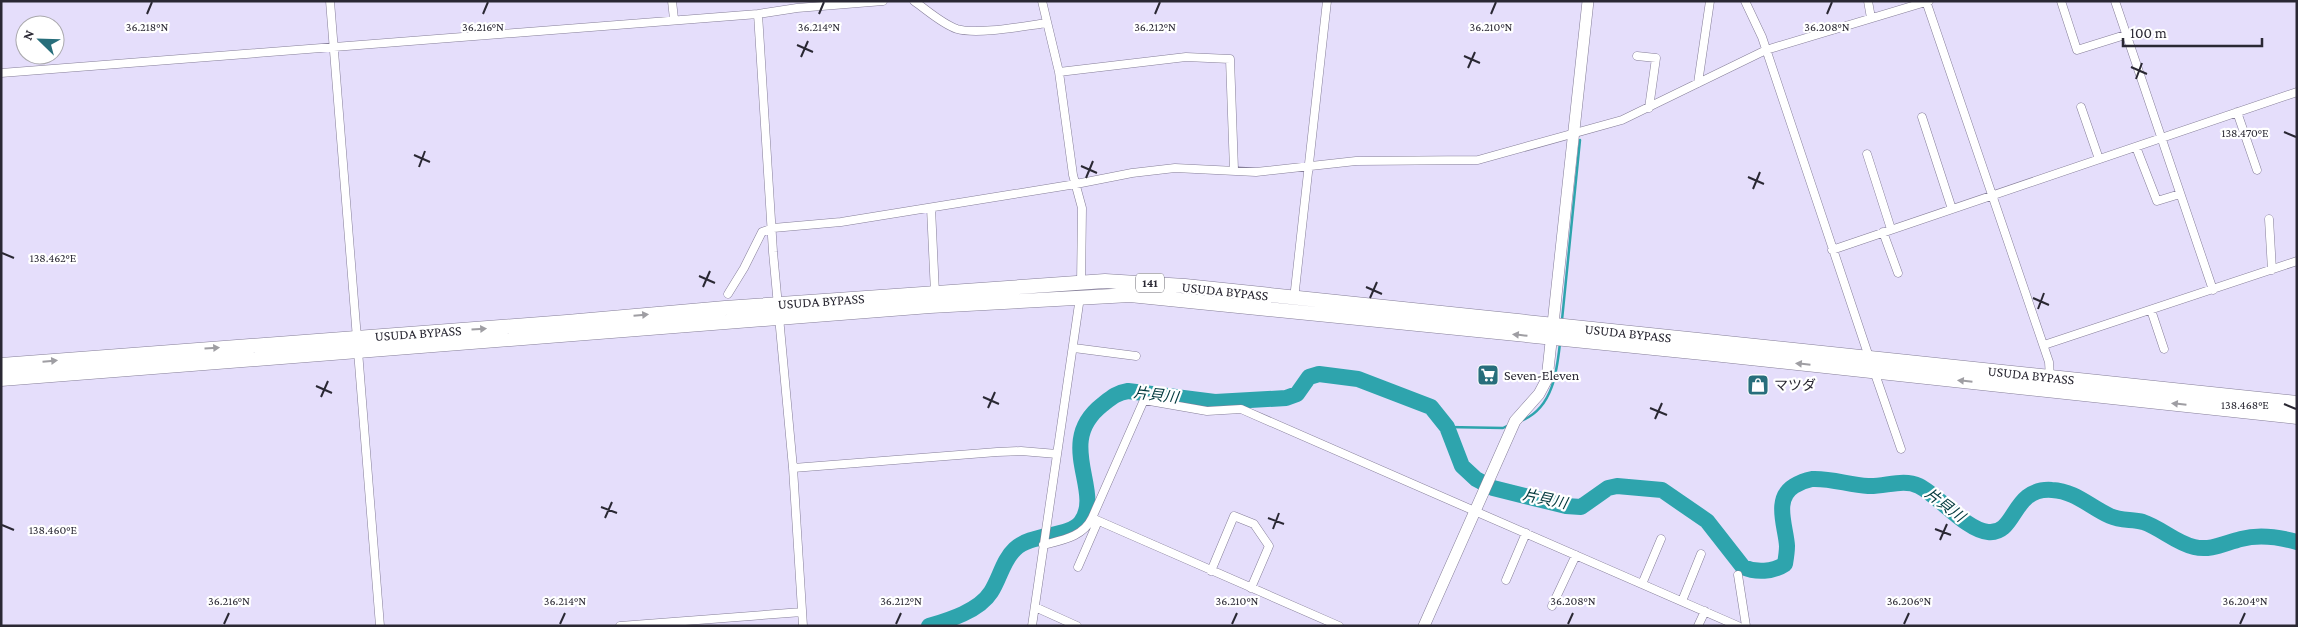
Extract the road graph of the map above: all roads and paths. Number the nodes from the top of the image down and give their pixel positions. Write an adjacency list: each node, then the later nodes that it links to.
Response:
1 (330, 1): 20 (street)
2 (672, 1): 17 (street)
3 (883, 1): 14 (street)
4 (914, 1): 18 (street)
5 (1042, 1): 18 (street)
6 (1327, 1): 36 (street)
7 (1588, 1): 31 (street)
8 (1710, 1): 25 (street)
9 (1745, 1): 21 (street)
10 (1868, 1): 16 (street)
11 (2060, 1): 19 (street)
12 (2115, 1): 19 (street)
13 (1928, 2): 16 (street); 41 (street)
14 (797, 5): 15 (street)
15 (758, 14): 17 (street); 45 (street)
16 (1870, 18): 21 (street)
17 (674, 19): 20 (street)
18 (1047, 24): 23 (street)
19 (2125, 34): 32 (street)
20 (334, 48): 24 (street); 60 (street)
21 (1766, 50): 25 (street); 48 (street)
22 (1637, 56): 28 (street)
23 (1058, 72): 37 (street); 39 (street)
24 (1, 73)
25 (1698, 83): 28 (street)
26 (2297, 92): 29 (street)
27 (2081, 107): 35 (street)
28 (1649, 108): 31 (street)
29 (2237, 112): 32 (street); 38 (street)
30 (1922, 117): 43 (street)
31 (1574, 133): 36 (street); 59 (street)
32 (2160, 138): 33 (street); 40 (street)
33 (2136, 147): 35 (street); 40 (street)
34 (1867, 154): 46 (street)
35 (2099, 159): 41 (street)
36 (1310, 167): 37 (street); 56 (street)
37 (1234, 170): 39 (street)
38 (2257, 170)
39 (1076, 184): 42 (street); 52 (street)
40 (2180, 194): 53 (street)
41 (1992, 195): 43 (street); 61 (street)
42 (931, 208): 45 (street); 54 (street)
43 (1952, 209): 46 (street)
44 (2269, 219): 50 (street)
45 (773, 228): 55 (street); 58 (street)
46 (1891, 229): 47 (street)
47 (1883, 232): 48 (street); 51 (street)
48 (1832, 250): 65 (street)
49 (2297, 261): 50 (street)
50 (2272, 270): 53 (street)
51 (1898, 273)
52 (1080, 289): 54 (highway, USUDA BYPASS / 141); 56 (highway, USUDA BYPASS / 141); 58 (highway, USUDA BYPASS / 141); 59 (highway, USUDA BYPASS / 141, one-way to 52); 62 (street)
53 (2213, 290): 57 (street)
54 (935, 293): 58 (highway, USUDA BYPASS / 141)
55 (728, 294)
56 (1294, 299): 59 (highway, USUDA BYPASS / 141)
57 (2152, 310): 61 (street); 63 (street)
58 (778, 311): 60 (highway, USUDA BYPASS / 141); 74 (street)
59 (1552, 332): 65 (highway, USUDA BYPASS / 141); 67 (highway, USUDA BYPASS / 141, one-way to 59); 75 (street)
60 (358, 344): 66 (highway, USUDA BYPASS / 141, one-way to 60); 69 (highway, USUDA BYPASS / 141); 93 (street)
61 (2044, 345): 68 (street)
62 (1074, 348): 64 (street); 73 (street)
63 (2164, 349)
64 (1136, 356)
65 (1869, 357): 67 (street); 68 (highway, USUDA BYPASS / 141)
66 (1, 365)
67 (1874, 372): 71 (highway, USUDA BYPASS / 141, one-way to 67); 72 (street)
68 (2050, 378): 70 (highway, USUDA BYPASS / 141)
69 (1, 379)
70 (2297, 403)
71 (2297, 417)
72 (1901, 449)
73 (1057, 454): 74 (street); 79 (street)
74 (793, 468): 92 (street)
75 (1475, 510): 76 (street); 77 (street); 99 (street)
76 (1095, 519): 79 (street); 82 (street); 83 (street)
77 (1526, 533): 81 (street); 85 (street)
78 (1661, 538): 86 (street)
79 (1043, 544): 90 (street)
80 (1701, 554): 88 (street)
81 (1576, 555): 86 (street); 89 (street)
82 (1078, 567)
83 (1211, 571): 87 (street); 87 (street)
84 (1738, 575): 102 (street)
85 (1506, 580)
86 (1642, 584): 88 (street)
87 (1251, 588): 98 (street)
88 (1682, 601): 91 (street)
89 (1552, 606)
90 (1034, 608): 96 (street); 97 (street)
91 (1705, 611): 100 (street); 101 (street)
92 (802, 612): 94 (street); 95 (street)
93 (380, 626)
94 (620, 626)
95 (803, 626)
96 (1032, 626)
97 (1077, 626)
98 (1339, 626)
99 (1424, 626)
100 (1698, 626)
101 (1738, 626)
102 (1746, 626)

